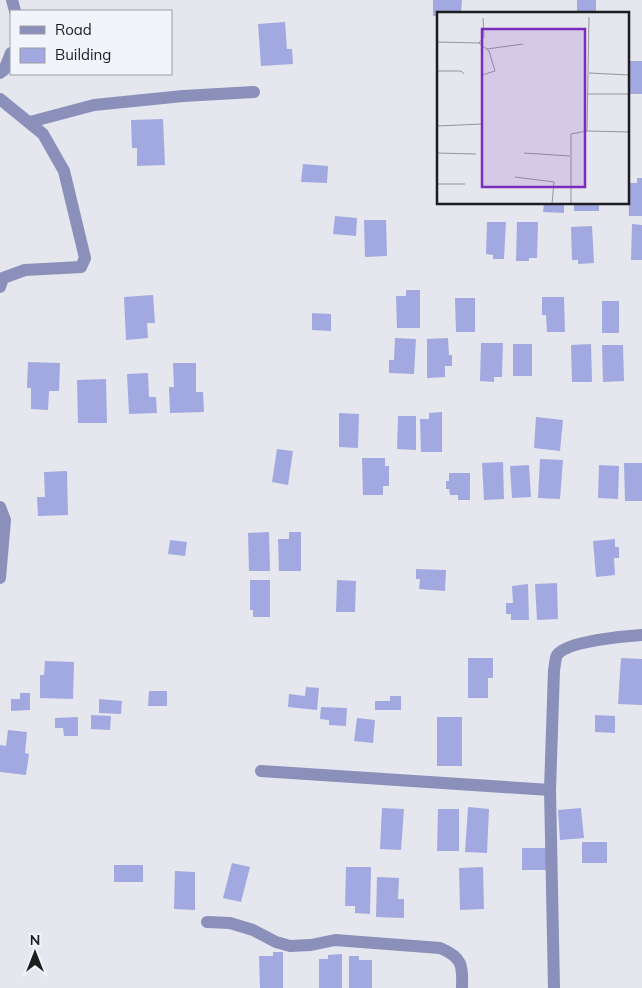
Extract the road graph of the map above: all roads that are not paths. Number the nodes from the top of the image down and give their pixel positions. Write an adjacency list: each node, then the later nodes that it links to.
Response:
1 (10, 55): 2 (street)
2 (0, 73)
3 (254, 92): 5 (street)
4 (0, 99): 5 (street)
5 (30, 122): 6 (street)
6 (0, 287)
7 (0, 506): 8 (street)
8 (0, 578)
9 (642, 635): 11 (street)
10 (261, 771): 11 (street)
11 (550, 790): 14 (street)
12 (207, 922): 13 (street)
13 (462, 988)
14 (554, 988)

